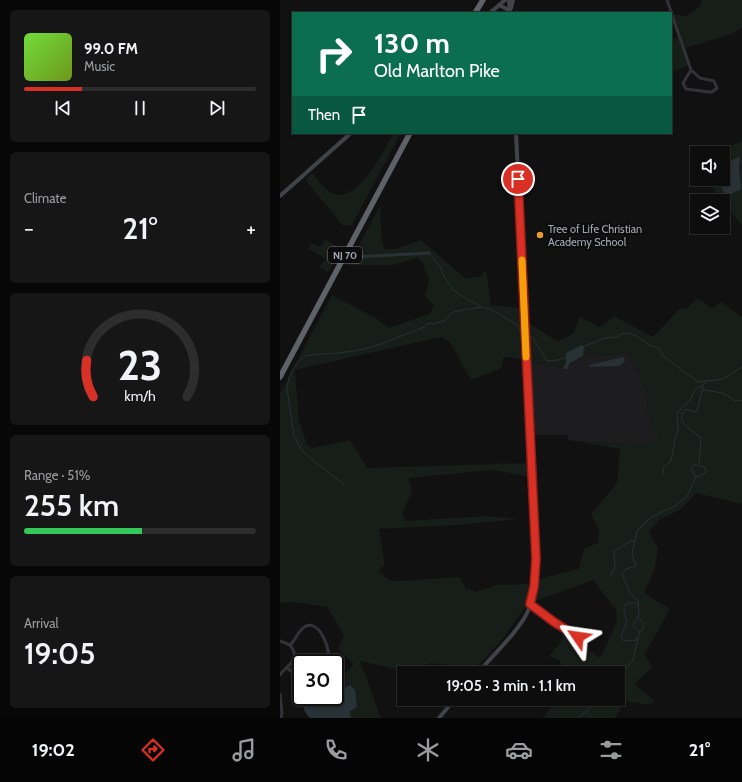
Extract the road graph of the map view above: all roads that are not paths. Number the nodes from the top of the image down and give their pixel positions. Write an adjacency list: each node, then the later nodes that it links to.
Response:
1 (483, 0): 7 (highway)
2 (505, 0): 6 (street)
3 (509, 0): 10 (street)
4 (513, 0): 11 (street)
5 (667, 0): 12 (street)
6 (499, 5): 8 (street); 9 (street)
7 (476, 12)
8 (491, 12)
9 (509, 12)
10 (510, 12)
11 (510, 12)
12 (671, 12)
13 (672, 15): 14 (street)
14 (691, 70): 14 (street)
15 (351, 134): 18 (street)
16 (409, 134): 19 (highway, NJ 70)
17 (516, 134): 20 (street)
18 (280, 196)
19 (280, 377)
20 (530, 604): 21 (street); 25 (street)
21 (580, 638)
22 (280, 641): 23 (street)
23 (290, 645): 24 (street); 26 (street)
24 (329, 654)
25 (484, 666)
26 (287, 668): 27 (street); 28 (street)
27 (292, 672)
28 (280, 675)
29 (280, 694): 31 (street)
30 (449, 706): 32 (street)
31 (281, 718)
32 (439, 718)

